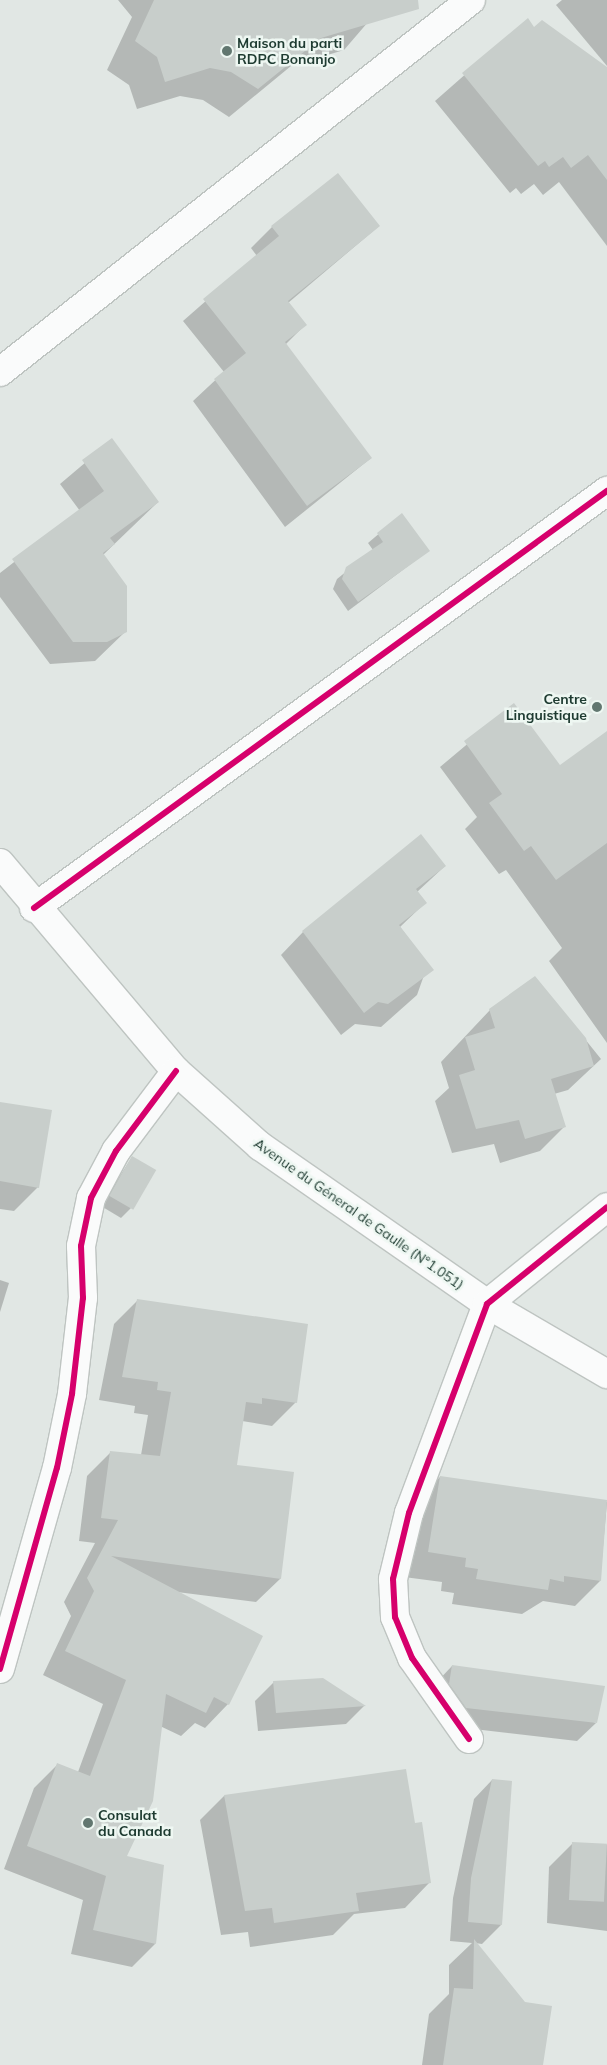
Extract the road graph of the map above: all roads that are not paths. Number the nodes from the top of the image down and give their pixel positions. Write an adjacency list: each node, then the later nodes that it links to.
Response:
1 (471, 0): 2 (street)
2 (0, 372)
3 (607, 490): 5 (street)
4 (0, 863): 5 (street, Avenue du Géneral de Gaulle (N°1.051))
5 (34, 908): 6 (street, Avenue du Géneral de Gaulle (N°1.051))
6 (176, 1071): 8 (street, Avenue du Géneral de Gaulle (N°1.051)); 10 (street)
7 (607, 1207): 8 (street)
8 (487, 1304): 9 (street, Avenue du Géneral de Gaulle (N°1.051)); 11 (street)
9 (607, 1374)
10 (0, 1669)
11 (469, 1739)

